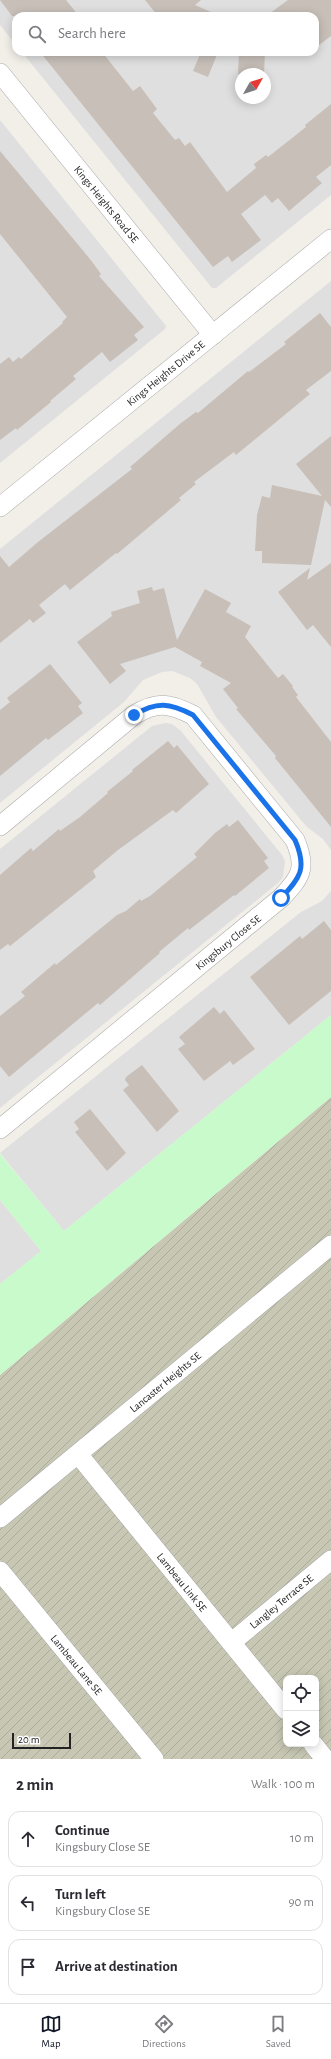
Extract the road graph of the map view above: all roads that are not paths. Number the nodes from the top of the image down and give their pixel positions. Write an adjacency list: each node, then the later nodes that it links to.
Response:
1 (0, 73): 3 (street, Kings Heights Road SE)
2 (331, 239): 3 (street, Kings Heights Drive SE)
3 (213, 336): 4 (street, Kings Heights Drive SE)
4 (0, 507)
5 (0, 826): 6 (street, Kingsbury Close SE)
6 (0, 1129)
7 (331, 1245): 8 (street, Lancaster Heights SE)
8 (78, 1454): 9 (street, Lancaster Heights SE); 12 (street, Lambeau Link SE)
9 (0, 1518)
10 (331, 1560): 12 (street, Langley Terrace SE)
11 (0, 1571): 15 (street, Lambeau Lane SE)
12 (232, 1642): 13 (street, Lambeau Link SE)
13 (283, 1706)
14 (315, 1747): 16 (street)
15 (154, 1759)
16 (325, 1759)

